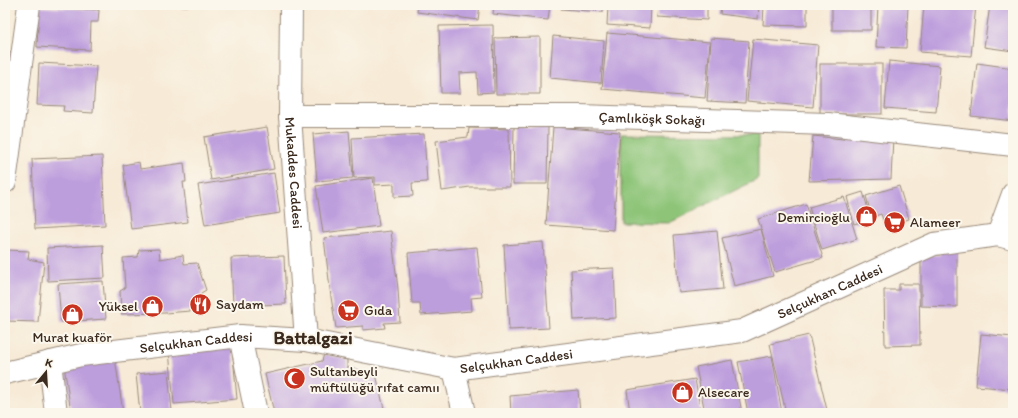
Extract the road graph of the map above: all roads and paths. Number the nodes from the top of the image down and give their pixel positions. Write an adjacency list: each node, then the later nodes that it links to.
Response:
1 (29, 5): 5 (street)
2 (291, 5): 3 (street, Mukaddes Caddesi)
3 (290, 116): 4 (street, Çamlıköşk Sokağı); 9 (street, Mukaddes Caddesi)
4 (1013, 145)
5 (5, 182)
6 (1013, 194): 7 (street)
7 (1006, 237): 11 (street, Selçukhan Caddesi)
8 (240, 336): 9 (street, Selçukhan Caddesi); 10 (street, Selçukhan Caddesi); 14 (street)
9 (306, 340): 11 (street, Selçukhan Caddesi)
10 (50, 362): 12 (street, Selçukhan Caddesi); 13 (street)
11 (454, 369): 15 (street)
12 (5, 373)
13 (56, 413)
14 (256, 413)
15 (464, 413)

